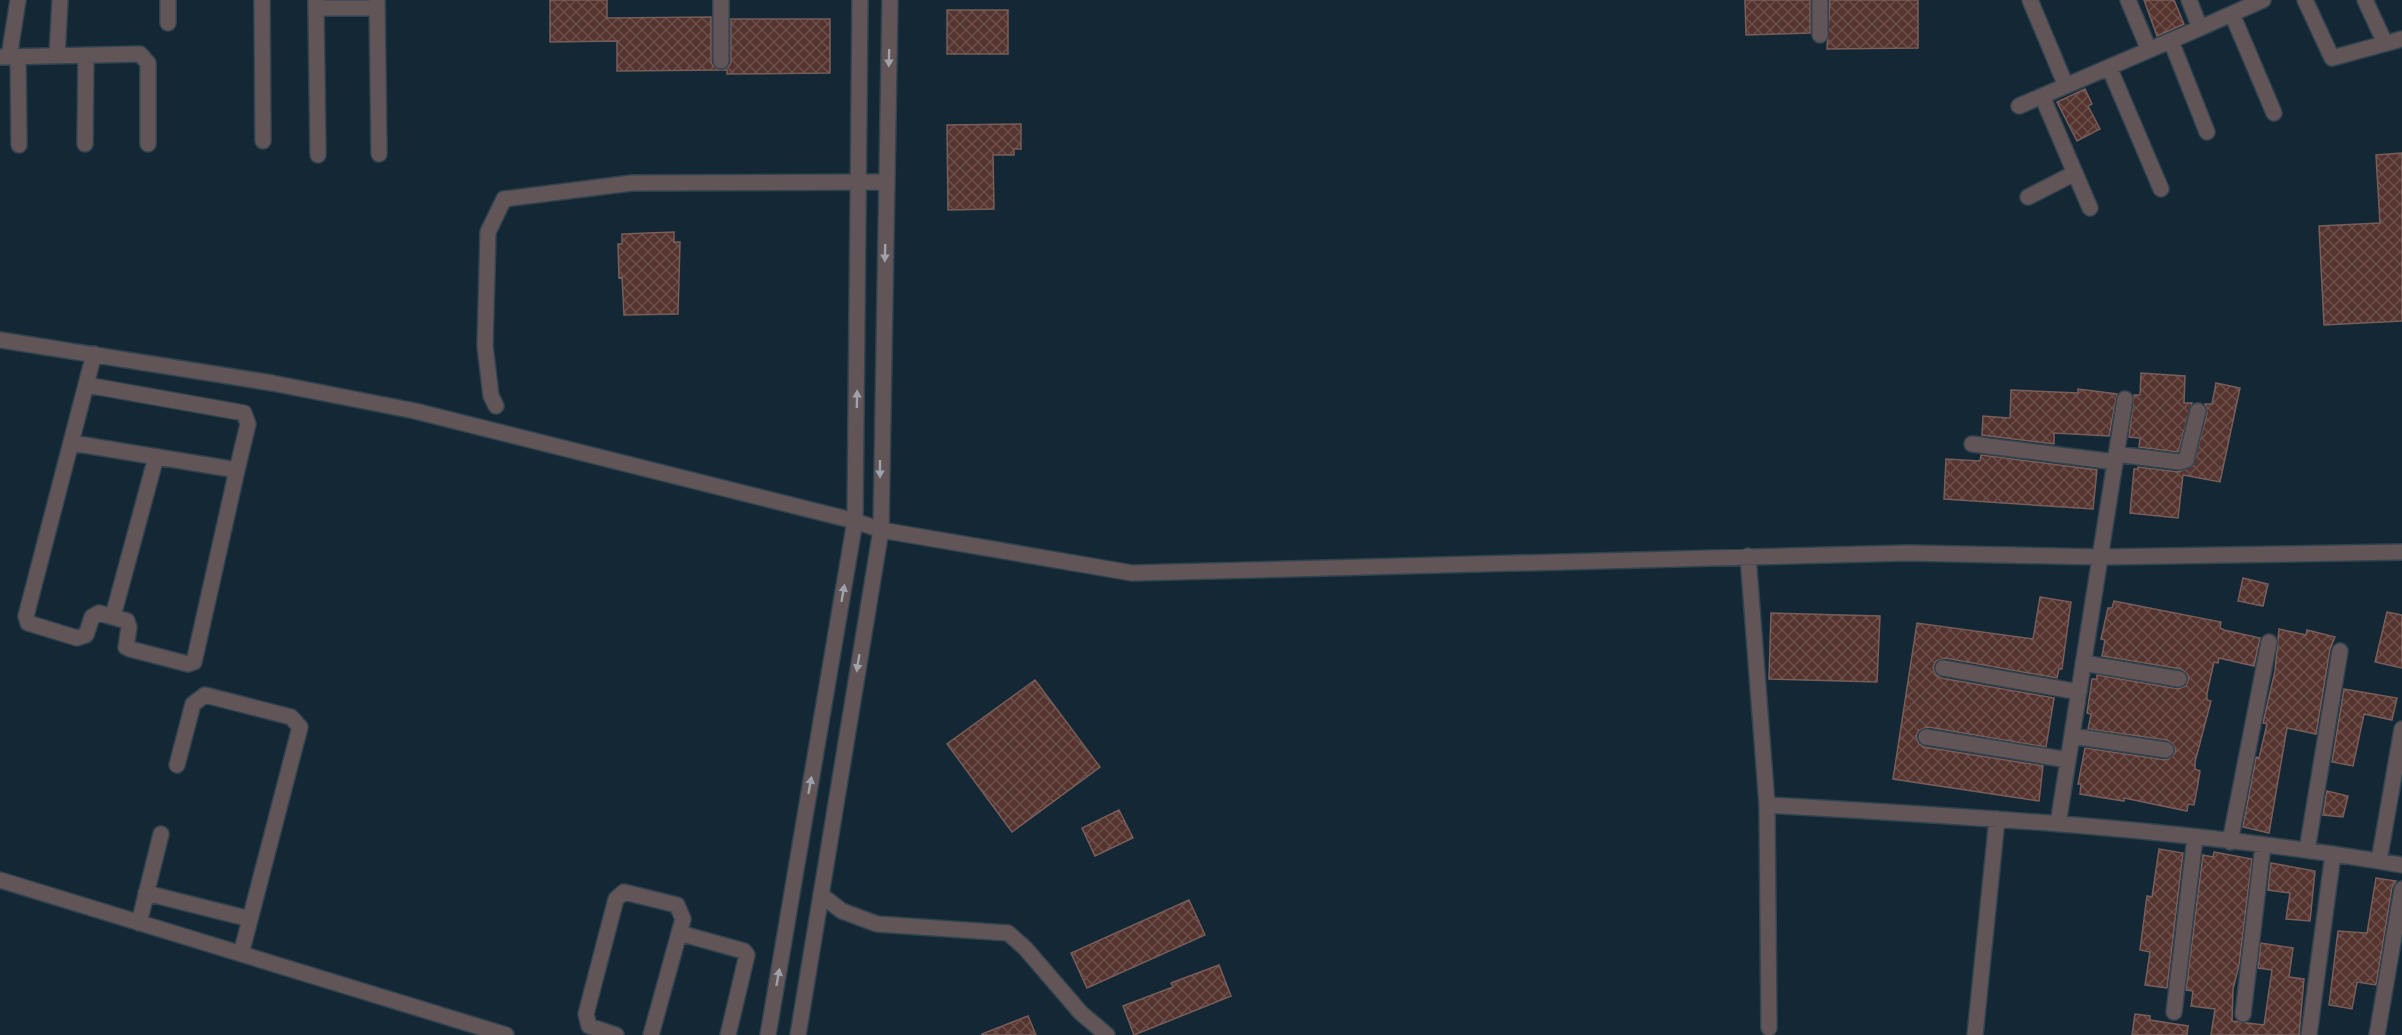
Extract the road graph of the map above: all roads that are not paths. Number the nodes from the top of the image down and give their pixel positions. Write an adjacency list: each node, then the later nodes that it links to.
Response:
1 (18, 0): 27 (street)
2 (60, 0): 26 (street)
3 (168, 0): 18 (street)
4 (262, 0): 35 (street)
5 (721, 0): 28 (street)
6 (860, 0): 43 (street)
7 (890, 0): 42 (street, one-way to 42)
8 (1820, 0): 20 (street)
9 (2030, 0): 30 (street)
10 (2128, 0): 24 (street)
11 (2189, 0): 19 (street)
12 (2263, 0): 17 (street)
13 (2305, 0): 23 (street)
14 (2365, 0): 23 (street)
15 (316, 4): 16 (street); 40 (street)
16 (377, 4): 39 (street)
17 (2232, 14): 19 (street); 33 (street)
18 (168, 23)
19 (2200, 28): 22 (street)
20 (1820, 35)
21 (2402, 39): 23 (street)
22 (2171, 41): 24 (street); 34 (street)
23 (2385, 43)
24 (2149, 50): 29 (street)
25 (86, 55): 26 (street); 36 (street); 37 (street)
26 (57, 56): 27 (street)
27 (9, 57): 38 (street)
28 (721, 61)
29 (2109, 67): 30 (street); 44 (street)
30 (2066, 86): 31 (street)
31 (2042, 96): 32 (street); 41 (street)
32 (2019, 106)
33 (2274, 113)
34 (2207, 132)
35 (263, 141)
36 (85, 144)
37 (148, 144)
38 (20, 145)
39 (379, 154)
40 (318, 155)
41 (2075, 173): 45 (street); 46 (street)
42 (886, 182): 43 (street); 59 (street, one-way to 59)
43 (861, 185): 51 (street); 58 (street, one-way to 43)
44 (2161, 189)
45 (2028, 197)
46 (2090, 208)
47 (0, 340): 48 (street)
48 (94, 354): 49 (street); 58 (street)
49 (87, 385): 53 (street); 57 (street)
50 (2125, 399): 56 (street)
51 (496, 406)
52 (2198, 411): 56 (street)
53 (72, 443): 55 (street); 63 (street)
54 (1972, 444): 56 (street)
55 (156, 458): 57 (street); 63 (street)
56 (2116, 458): 62 (street)
57 (237, 470): 63 (street)
58 (855, 521): 59 (street); 102 (street, one-way to 58)
59 (881, 530): 61 (street); 90 (street, one-way to 90)
60 (2402, 552): 62 (street)
61 (1748, 556): 62 (street); 76 (street)
62 (2100, 557): 66 (street)
63 (113, 616)
64 (2269, 642): 81 (street)
65 (2340, 651): 83 (street)
66 (2083, 663): 68 (street); 69 (street)
67 (1943, 668): 69 (street)
68 (2180, 679)
69 (2079, 692): 71 (street)
70 (2402, 729): 85 (street)
71 (2072, 736): 73 (street); 74 (street)
72 (1926, 737): 74 (street)
73 (2166, 750)
74 (2068, 760): 78 (street)
75 (177, 765): 91 (street)
76 (1767, 805): 77 (street); 97 (street)
77 (1997, 819): 78 (street); 105 (street)
78 (2058, 824): 80 (street)
79 (160, 834): 89 (street)
80 (2195, 838): 81 (street); 95 (street)
81 (2230, 842): 82 (street)
82 (2263, 845): 83 (street); 96 (street)
83 (2307, 850): 84 (street)
84 (2333, 854): 85 (street); 106 (street)
85 (2379, 861): 86 (street)
86 (2402, 865)
87 (0, 880): 92 (street)
88 (2402, 888): 107 (street)
89 (146, 893): 91 (street); 92 (street)
90 (820, 895): 103 (street); 104 (street)
91 (249, 919): 94 (street)
92 (139, 923): 94 (street)
93 (679, 933): 99 (street); 100 (street); 101 (street)
94 (240, 954): 98 (street)
95 (2175, 1012)
96 (2243, 1014)
97 (1769, 1029)
98 (506, 1035)
99 (616, 1035)
100 (651, 1035)
101 (728, 1035)
102 (768, 1035)
103 (798, 1035)
104 (1107, 1035)
105 (1975, 1035)
106 (2309, 1035)
107 (2377, 1035)

